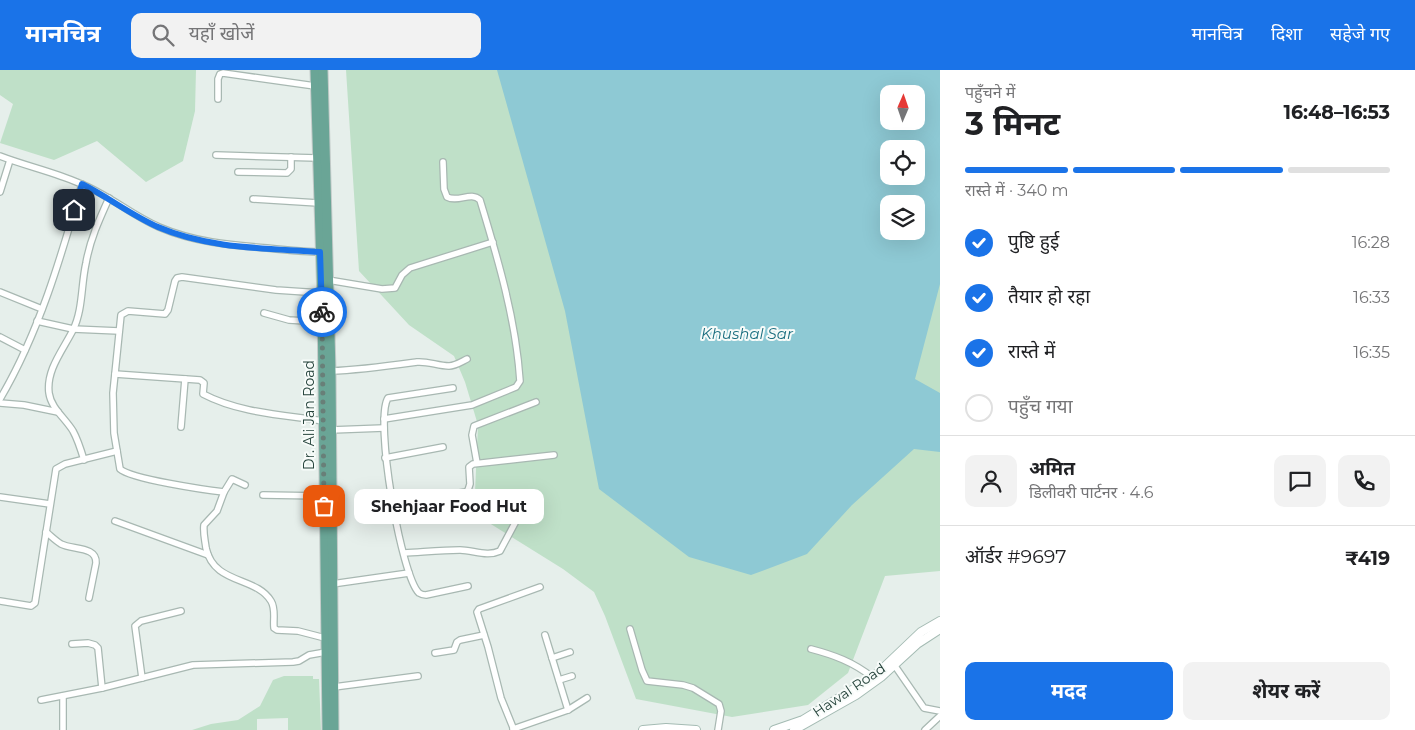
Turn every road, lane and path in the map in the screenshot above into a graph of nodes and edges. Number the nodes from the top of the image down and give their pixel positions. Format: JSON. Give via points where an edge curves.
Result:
{"nodes":[{"id":1,"x":315,"y":70,"type":"edge"},
{"id":2,"x":323,"y":70,"type":"edge"},
{"id":3,"x":316,"y":86,"type":"junction"},
{"id":4,"x":218,"y":99,"type":"dead end"},
{"id":5,"x":320,"y":100,"type":"junction"},
{"id":6,"x":216,"y":155,"type":"dead end"},
{"id":7,"x":0,"y":156,"type":"edge"},
{"id":8,"x":291,"y":157,"type":"junction"},
{"id":9,"x":317,"y":158,"type":"junction"},
{"id":10,"x":10,"y":160,"type":"junction"},
{"id":11,"x":443,"y":162,"type":"dead end"},
{"id":12,"x":238,"y":172,"type":"dead end"},
{"id":13,"x":82,"y":184,"type":"junction"},
{"id":14,"x":0,"y":192,"type":"edge"},
{"id":15,"x":109,"y":198,"type":"junction"},
{"id":16,"x":253,"y":199,"type":"dead end"},
{"id":17,"x":318,"y":203,"type":"junction"},
{"id":18,"x":493,"y":242,"type":"junction"},
{"id":19,"x":324,"y":252,"type":"junction"},
{"id":20,"x":328,"y":280,"type":"junction"},
{"id":21,"x":0,"y":292,"type":"edge"},
{"id":22,"x":324,"y":298,"type":"junction"},
{"id":23,"x":42,"y":309,"type":"junction"},
{"id":24,"x":264,"y":313,"type":"dead end"},
{"id":25,"x":37,"y":321,"type":"junction"},
{"id":26,"x":322,"y":322,"type":"junction"},
{"id":27,"x":73,"y":330,"type":"junction"},
{"id":28,"x":119,"y":331,"type":"junction"},
{"id":29,"x":0,"y":337,"type":"edge"},
{"id":30,"x":26,"y":350,"type":"junction"},
{"id":31,"x":467,"y":359,"type":"dead end"},
{"id":32,"x":331,"y":371,"type":"junction"},
{"id":33,"x":115,"y":374,"type":"junction"},
{"id":34,"x":185,"y":379,"type":"junction"},
{"id":35,"x":453,"y":388,"type":"dead end"},
{"id":36,"x":0,"y":401,"type":"edge"},
{"id":37,"x":536,"y":402,"type":"dead end"},
{"id":38,"x":58,"y":412,"type":"junction"},
{"id":39,"x":384,"y":419,"type":"junction"},
{"id":40,"x":323,"y":421,"type":"junction"},
{"id":41,"x":181,"y":428,"type":"dead end"},
{"id":42,"x":384,"y":428,"type":"junction"},
{"id":43,"x":331,"y":430,"type":"junction"},
{"id":44,"x":443,"y":447,"type":"dead end"},
{"id":45,"x":116,"y":451,"type":"junction"},
{"id":46,"x":554,"y":455,"type":"dead end"},
{"id":47,"x":385,"y":458,"type":"junction"},
{"id":48,"x":84,"y":460,"type":"junction"},
{"id":49,"x":477,"y":462,"type":"junction"},
{"id":50,"x":245,"y":485,"type":"dead end"},
{"id":51,"x":224,"y":492,"type":"junction"},
{"id":52,"x":263,"y":495,"type":"dead end"},
{"id":53,"x":324,"y":496,"type":"junction"},
{"id":54,"x":0,"y":497,"type":"edge"},
{"id":55,"x":523,"y":502,"type":"dead end"},
{"id":56,"x":393,"y":503,"type":"junction"},
{"id":57,"x":50,"y":504,"type":"junction"},
{"id":58,"x":115,"y":521,"type":"dead end"},
{"id":59,"x":46,"y":532,"type":"junction"},
{"id":60,"x":404,"y":553,"type":"junction"},
{"id":61,"x":208,"y":555,"type":"junction"},
{"id":62,"x":409,"y":574,"type":"junction"},
{"id":63,"x":328,"y":584,"type":"junction"},
{"id":64,"x":468,"y":586,"type":"dead end"},
{"id":65,"x":540,"y":588,"type":"dead end"},
{"id":66,"x":89,"y":598,"type":"dead end"},
{"id":67,"x":0,"y":601,"type":"edge"},
{"id":68,"x":181,"y":611,"type":"dead end"},
{"id":69,"x":940,"y":621,"type":"edge"},
{"id":70,"x":630,"y":629,"type":"dead end"},
{"id":71,"x":940,"y":629,"type":"edge"},
{"id":72,"x":545,"y":635,"type":"dead end"},
{"id":73,"x":484,"y":636,"type":"junction"},
{"id":74,"x":325,"y":638,"type":"junction"},
{"id":75,"x":72,"y":644,"type":"dead end"},
{"id":76,"x":811,"y":649,"type":"dead end"},
{"id":77,"x":326,"y":652,"type":"junction"},
{"id":78,"x":570,"y":652,"type":"dead end"},
{"id":79,"x":435,"y":653,"type":"dead end"},
{"id":80,"x":552,"y":658,"type":"junction"},
{"id":81,"x":891,"y":666,"type":"junction"},
{"id":82,"x":418,"y":676,"type":"dead end"},
{"id":83,"x":572,"y":676,"type":"dead end"},
{"id":84,"x":872,"y":677,"type":"junction"},
{"id":85,"x":142,"y":678,"type":"junction"},
{"id":86,"x":559,"y":680,"type":"junction"},
{"id":87,"x":334,"y":686,"type":"junction"},
{"id":88,"x":102,"y":688,"type":"junction"},
{"id":89,"x":63,"y":696,"type":"junction"},
{"id":90,"x":587,"y":698,"type":"dead end"},
{"id":91,"x":41,"y":700,"type":"dead end"},
{"id":92,"x":568,"y":710,"type":"junction"},
{"id":93,"x":940,"y":711,"type":"edge"},
{"id":94,"x":940,"y":716,"type":"edge"},
{"id":95,"x":331,"y":729,"type":"edge"},
{"id":96,"x":513,"y":729,"type":"edge"},
{"id":97,"x":63,"y":730,"type":"edge"},
{"id":98,"x":643,"y":730,"type":"edge"},
{"id":99,"x":696,"y":730,"type":"edge"},
{"id":100,"x":718,"y":730,"type":"edge"},
{"id":101,"x":774,"y":730,"type":"edge"},
{"id":102,"x":794,"y":730,"type":"edge"},
{"id":103,"x":925,"y":730,"type":"edge"}],
"edges":[{"from":1,"to":3,"type":"main road","name":"Dr. Ali Jan Road"},
{"from":2,"to":5,"type":"main road","name":"Dr. Ali Jan Road"},
{"from":3,"to":4,"type":"street","via":[[220,74]]},
{"from":3,"to":5,"type":"main road","name":"Dr. Ali Jan Road"},
{"from":5,"to":9,"type":"main road","name":"Dr. Ali Jan Road"},
{"from":5,"to":19,"type":"main road","name":"Dr. Ali Jan Road"},
{"from":6,"to":8,"type":"street"},
{"from":7,"to":10,"type":"street"},
{"from":8,"to":9,"type":"street"},
{"from":8,"to":12,"type":"street","via":[[287,173]]},
{"from":9,"to":17,"type":"main road","name":"Dr. Ali Jan Road"},
{"from":10,"to":13,"type":"street"},
{"from":10,"to":14,"type":"street"},
{"from":11,"to":18,"type":"street","via":[[447,197],[455,200],[477,197]]},
{"from":13,"to":15,"type":"street"},
{"from":13,"to":23,"type":"street"},
{"from":15,"to":19,"type":"street","via":[[158,226],[185,237],[240,246]]},
{"from":15,"to":27,"type":"street","via":[[91,241]]},
{"from":16,"to":17,"type":"street"},
{"from":17,"to":19,"type":"main road","name":"Dr. Ali Jan Road"},
{"from":18,"to":20,"type":"street","via":[[410,268],[390,290]]},
{"from":18,"to":39,"type":"street","via":[[513,326],[519,385],[472,405]]},
{"from":19,"to":20,"type":"main road","name":"Dr. Ali Jan Road"},
{"from":19,"to":22,"type":"main road","name":"Dr. Ali Jan Road"},
{"from":20,"to":22,"type":"main road","name":"Dr. Ali Jan Road"},
{"from":21,"to":23,"type":"street"},
{"from":22,"to":26,"type":"main road","name":"Dr. Ali Jan Road"},
{"from":22,"to":28,"type":"street","via":[[182,277],[174,281],[166,313],[124,312]]},
{"from":22,"to":32,"type":"main road","name":"Dr. Ali Jan Road"},
{"from":23,"to":25,"type":"street"},
{"from":24,"to":26,"type":"street","via":[[289,320]]},
{"from":25,"to":27,"type":"street"},
{"from":25,"to":30,"type":"street"},
{"from":26,"to":40,"type":"main road","name":"Dr. Ali Jan Road"},
{"from":27,"to":28,"type":"street"},
{"from":27,"to":38,"type":"street","via":[[56,361],[49,384],[49,394]]},
{"from":28,"to":33,"type":"street"},
{"from":29,"to":30,"type":"street"},
{"from":30,"to":36,"type":"street"},
{"from":31,"to":32,"type":"street","via":[[449,366],[419,362]]},
{"from":32,"to":43,"type":"main road","name":"Dr. Ali Jan Road"},
{"from":33,"to":34,"type":"street"},
{"from":33,"to":45,"type":"street"},
{"from":34,"to":40,"type":"street","via":[[202,381],[203,394],[222,402]]},
{"from":34,"to":41,"type":"street"},
{"from":35,"to":39,"type":"street","via":[[388,398]]},
{"from":36,"to":38,"type":"street"},
{"from":37,"to":49,"type":"street","via":[[474,426],[472,435]]},
{"from":38,"to":48,"type":"street","via":[[74,433]]},
{"from":39,"to":42,"type":"street"},
{"from":40,"to":53,"type":"main road","name":"Dr. Ali Jan Road"},
{"from":42,"to":43,"type":"street"},
{"from":42,"to":47,"type":"street"},
{"from":43,"to":63,"type":"main road","name":"Dr. Ali Jan Road"},
{"from":44,"to":47,"type":"street"},
{"from":45,"to":48,"type":"street"},
{"from":45,"to":51,"type":"street","via":[[120,469],[127,473]]},
{"from":46,"to":49,"type":"street"},
{"from":47,"to":56,"type":"street"},
{"from":48,"to":57,"type":"street","via":[[56,468]]},
{"from":49,"to":56,"type":"street","via":[[469,467],[470,484],[466,492]]},
{"from":50,"to":51,"type":"street","via":[[232,479]]},
{"from":51,"to":61,"type":"street","via":[[217,510],[204,525]]},
{"from":52,"to":53,"type":"street"},
{"from":53,"to":63,"type":"main road","name":"Dr. Ali Jan Road"},
{"from":54,"to":57,"type":"street"},
{"from":55,"to":60,"type":"street","via":[[497,553],[460,550]]},
{"from":56,"to":60,"type":"street"},
{"from":57,"to":59,"type":"street"},
{"from":58,"to":61,"type":"street"},
{"from":59,"to":66,"type":"street","via":[[64,546],[94,554],[96,563]]},
{"from":59,"to":67,"type":"street","via":[[35,603],[30,606]]},
{"from":60,"to":62,"type":"street"},
{"from":61,"to":74,"type":"street","via":[[221,572],[267,596],[274,611],[274,628]]},
{"from":62,"to":63,"type":"street"},
{"from":62,"to":64,"type":"street","via":[[421,595]]},
{"from":63,"to":74,"type":"main road","name":"Dr. Ali Jan Road"},
{"from":63,"to":87,"type":"main road","name":"Dr. Ali Jan Road"},
{"from":65,"to":73,"type":"street","via":[[480,609],[477,617]]},
{"from":68,"to":85,"type":"street","via":[[141,621],[135,626]]},
{"from":69,"to":81,"type":"main road","name":"Hawal Road","via":[[921,632]]},
{"from":70,"to":100,"type":"street","via":[[647,680],[693,688],[719,704]]},
{"from":71,"to":81,"type":"main road","name":"Hawal Road"},
{"from":72,"to":80,"type":"street"},
{"from":73,"to":79,"type":"street","via":[[460,640],[454,650]]},
{"from":73,"to":96,"type":"street"},
{"from":74,"to":77,"type":"main road","name":"Dr. Ali Jan Road"},
{"from":75,"to":88,"type":"street","via":[[88,643],[98,648]]},
{"from":76,"to":84,"type":"street","via":[[852,662]]},
{"from":77,"to":85,"type":"street","via":[[293,662],[193,665]]},
{"from":77,"to":95,"type":"main road","name":"Dr. Ali Jan Road"},
{"from":78,"to":80,"type":"street"},
{"from":80,"to":86,"type":"street"},
{"from":81,"to":84,"type":"main road","name":"Hawal Road"},
{"from":81,"to":93,"type":"street","via":[[924,708]]},
{"from":81,"to":102,"type":"main road","name":"Hawal Road","via":[[856,696]]},
{"from":82,"to":87,"type":"street"},
{"from":83,"to":86,"type":"street"},
{"from":84,"to":101,"type":"main road","name":"Hawal Road","via":[[803,720]]},
{"from":85,"to":88,"type":"street"},
{"from":86,"to":92,"type":"street"},
{"from":87,"to":95,"type":"main road","name":"Dr. Ali Jan Road"},
{"from":88,"to":89,"type":"street"},
{"from":89,"to":91,"type":"street"},
{"from":89,"to":97,"type":"street"},
{"from":90,"to":92,"type":"street"},
{"from":92,"to":96,"type":"street"},
{"from":94,"to":103,"type":"street"},
{"from":98,"to":99,"type":"main road"}]}
